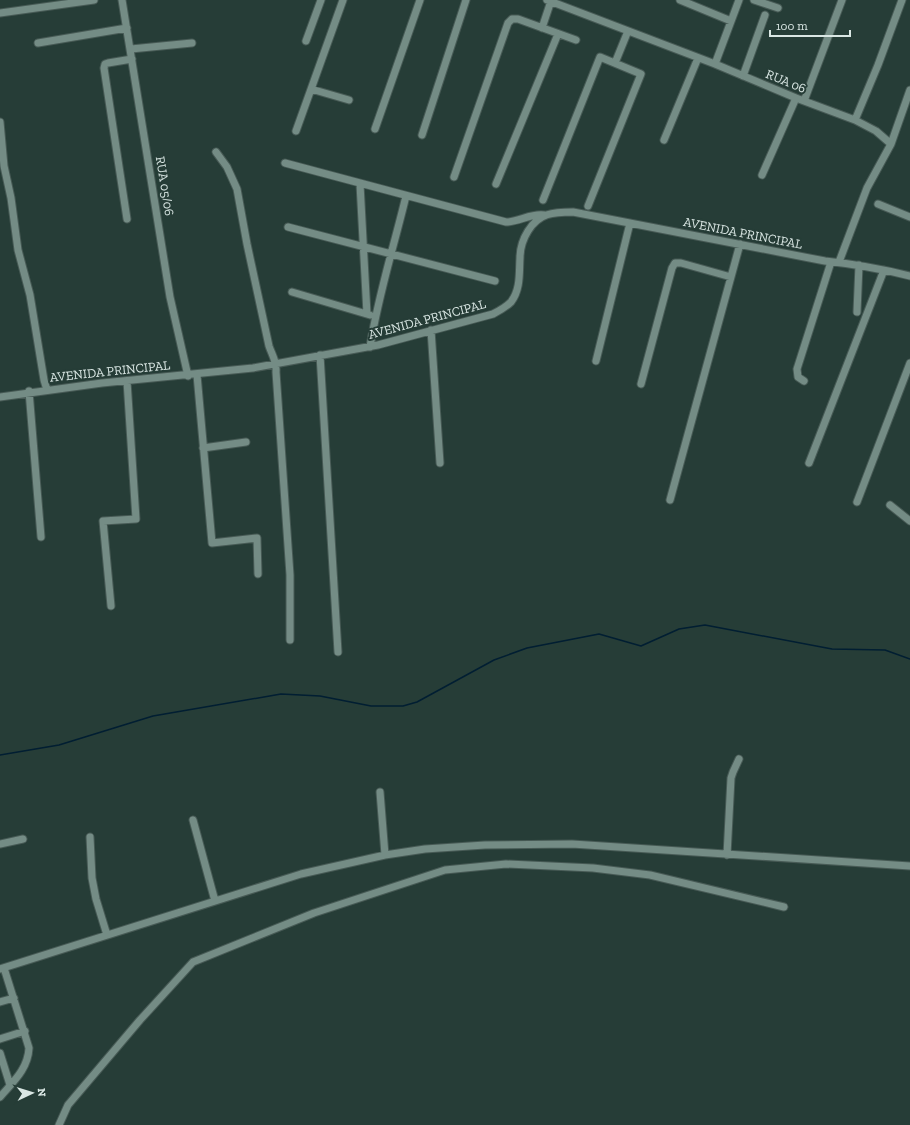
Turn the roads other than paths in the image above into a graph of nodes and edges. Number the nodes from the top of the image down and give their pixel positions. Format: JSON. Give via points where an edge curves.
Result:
{"nodes":[{"id":1,"x":94,"y":0,"type":"edge"},
{"id":2,"x":122,"y":0,"type":"edge"},
{"id":3,"x":321,"y":0,"type":"edge"},
{"id":4,"x":343,"y":0,"type":"edge"},
{"id":5,"x":420,"y":0,"type":"edge"},
{"id":6,"x":466,"y":0,"type":"edge"},
{"id":7,"x":680,"y":0,"type":"edge"},
{"id":8,"x":739,"y":0,"type":"edge"},
{"id":9,"x":754,"y":0,"type":"edge"},
{"id":10,"x":842,"y":0,"type":"edge"},
{"id":11,"x":902,"y":0,"type":"edge"},
{"id":12,"x":73,"y":1,"type":"edge"},
{"id":13,"x":549,"y":1,"type":"edge"},
{"id":14,"x":778,"y":8,"type":"dead end"},
{"id":15,"x":0,"y":13,"type":"edge"},
{"id":16,"x":765,"y":15,"type":"dead end"},
{"id":17,"x":731,"y":21,"type":"junction"},
{"id":18,"x":127,"y":28,"type":"junction"},
{"id":19,"x":542,"y":28,"type":"junction"},
{"id":20,"x":628,"y":31,"type":"junction"},
{"id":21,"x":558,"y":34,"type":"junction"},
{"id":22,"x":576,"y":40,"type":"dead end"},
{"id":23,"x":306,"y":41,"type":"dead end"},
{"id":24,"x":38,"y":43,"type":"dead end"},
{"id":25,"x":192,"y":43,"type":"dead end"},
{"id":26,"x":130,"y":49,"type":"junction"},
{"id":27,"x":698,"y":58,"type":"junction"},
{"id":28,"x":132,"y":59,"type":"junction"},
{"id":29,"x":615,"y":63,"type":"junction"},
{"id":30,"x":715,"y":64,"type":"junction"},
{"id":31,"x":743,"y":76,"type":"junction"},
{"id":32,"x":311,"y":89,"type":"junction"},
{"id":33,"x":910,"y":90,"type":"edge"},
{"id":34,"x":796,"y":98,"type":"junction"},
{"id":35,"x":349,"y":100,"type":"dead end"},
{"id":36,"x":804,"y":101,"type":"junction"},
{"id":37,"x":855,"y":120,"type":"junction"},
{"id":38,"x":0,"y":122,"type":"edge"},
{"id":39,"x":375,"y":129,"type":"dead end"},
{"id":40,"x":296,"y":131,"type":"dead end"},
{"id":41,"x":422,"y":135,"type":"dead end"},
{"id":42,"x":664,"y":140,"type":"dead end"},
{"id":43,"x":891,"y":144,"type":"junction"},
{"id":44,"x":216,"y":152,"type":"dead end"},
{"id":45,"x":285,"y":163,"type":"dead end"},
{"id":46,"x":762,"y":175,"type":"dead end"},
{"id":47,"x":454,"y":177,"type":"dead end"},
{"id":48,"x":360,"y":184,"type":"junction"},
{"id":49,"x":496,"y":184,"type":"dead end"},
{"id":50,"x":406,"y":196,"type":"junction"},
{"id":51,"x":543,"y":200,"type":"dead end"},
{"id":52,"x":878,"y":204,"type":"dead end"},
{"id":53,"x":588,"y":206,"type":"dead end"},
{"id":54,"x":546,"y":215,"type":"junction"},
{"id":55,"x":910,"y":217,"type":"edge"},
{"id":56,"x":127,"y":218,"type":"dead end"},
{"id":57,"x":630,"y":223,"type":"junction"},
{"id":58,"x":288,"y":228,"type":"dead end"},
{"id":59,"x":740,"y":244,"type":"junction"},
{"id":60,"x":363,"y":247,"type":"junction"},
{"id":61,"x":392,"y":254,"type":"junction"},
{"id":62,"x":835,"y":262,"type":"junction"},
{"id":63,"x":859,"y":265,"type":"junction"},
{"id":64,"x":884,"y":270,"type":"junction"},
{"id":65,"x":910,"y":276,"type":"edge"},
{"id":66,"x":731,"y":277,"type":"junction"},
{"id":67,"x":495,"y":281,"type":"dead end"},
{"id":68,"x":292,"y":292,"type":"dead end"},
{"id":69,"x":857,"y":312,"type":"dead end"},
{"id":70,"x":367,"y":314,"type":"junction"},
{"id":71,"x":375,"y":317,"type":"junction"},
{"id":72,"x":431,"y":330,"type":"junction"},
{"id":73,"x":370,"y":347,"type":"junction"},
{"id":74,"x":320,"y":355,"type":"junction"},
{"id":75,"x":596,"y":362,"type":"dead end"},
{"id":76,"x":910,"y":363,"type":"edge"},
{"id":77,"x":276,"y":364,"type":"junction"},
{"id":78,"x":197,"y":375,"type":"junction"},
{"id":79,"x":188,"y":376,"type":"junction"},
{"id":80,"x":127,"y":381,"type":"junction"},
{"id":81,"x":804,"y":381,"type":"dead end"},
{"id":82,"x":641,"y":384,"type":"dead end"},
{"id":83,"x":47,"y":390,"type":"junction"},
{"id":84,"x":29,"y":392,"type":"junction"},
{"id":85,"x":0,"y":397,"type":"edge"},
{"id":86,"x":246,"y":442,"type":"dead end"},
{"id":87,"x":204,"y":448,"type":"junction"},
{"id":88,"x":440,"y":463,"type":"dead end"},
{"id":89,"x":809,"y":463,"type":"dead end"},
{"id":90,"x":670,"y":500,"type":"dead end"},
{"id":91,"x":857,"y":502,"type":"dead end"},
{"id":92,"x":890,"y":505,"type":"dead end"},
{"id":93,"x":910,"y":521,"type":"edge"},
{"id":94,"x":40,"y":537,"type":"dead end"},
{"id":95,"x":258,"y":574,"type":"dead end"},
{"id":96,"x":111,"y":606,"type":"dead end"},
{"id":97,"x":290,"y":640,"type":"dead end"},
{"id":98,"x":338,"y":652,"type":"dead end"},
{"id":99,"x":739,"y":759,"type":"dead end"},
{"id":100,"x":380,"y":792,"type":"dead end"},
{"id":101,"x":193,"y":820,"type":"dead end"},
{"id":102,"x":90,"y":837,"type":"dead end"},
{"id":103,"x":23,"y":839,"type":"dead end"},
{"id":104,"x":0,"y":844,"type":"edge"},
{"id":105,"x":385,"y":855,"type":"junction"},
{"id":106,"x":727,"y":855,"type":"junction"},
{"id":107,"x":910,"y":866,"type":"edge"},
{"id":108,"x":215,"y":901,"type":"junction"},
{"id":109,"x":784,"y":907,"type":"dead end"},
{"id":110,"x":107,"y":935,"type":"junction"},
{"id":111,"x":2,"y":968,"type":"edge"},
{"id":112,"x":14,"y":998,"type":"junction"},
{"id":113,"x":0,"y":1002,"type":"edge"},
{"id":114,"x":25,"y":1031,"type":"junction"},
{"id":115,"x":0,"y":1039,"type":"edge"},
{"id":116,"x":0,"y":1053,"type":"edge"},
{"id":117,"x":10,"y":1085,"type":"junction"},
{"id":118,"x":0,"y":1097,"type":"edge"},
{"id":119,"x":59,"y":1125,"type":"edge"}],
"edges":[{"from":1,"to":12,"type":"street"},
{"from":2,"to":18,"type":"street","name":"RUA 05/06"},
{"from":3,"to":23,"type":"street"},
{"from":4,"to":32,"type":"street"},
{"from":5,"to":39,"type":"street"},
{"from":6,"to":41,"type":"street"},
{"from":7,"to":17,"type":"street"},
{"from":8,"to":17,"type":"street"},
{"from":9,"to":14,"type":"street"},
{"from":10,"to":36,"type":"street"},
{"from":11,"to":37,"type":"street"},
{"from":12,"to":15,"type":"street"},
{"from":13,"to":19,"type":"street"},
{"from":13,"to":20,"type":"street","name":"RUA 06"},
{"from":16,"to":31,"type":"street"},
{"from":17,"to":30,"type":"street"},
{"from":18,"to":24,"type":"street"},
{"from":18,"to":26,"type":"street","name":"RUA 05/06"},
{"from":19,"to":21,"type":"street"},
{"from":19,"to":47,"type":"street","via":[[518,19],[508,23]]},
{"from":20,"to":27,"type":"street","name":"RUA 06"},
{"from":20,"to":29,"type":"street"},
{"from":21,"to":22,"type":"street"},
{"from":21,"to":49,"type":"street"},
{"from":25,"to":26,"type":"street"},
{"from":26,"to":28,"type":"street","name":"RUA 05/06"},
{"from":27,"to":30,"type":"street","name":"RUA 06"},
{"from":27,"to":42,"type":"street"},
{"from":28,"to":56,"type":"street","via":[[108,63],[104,68]]},
{"from":28,"to":79,"type":"street","name":"RUA 05/06","via":[[170,297]]},
{"from":29,"to":51,"type":"street","via":[[600,57]]},
{"from":29,"to":53,"type":"street","via":[[641,74]]},
{"from":30,"to":31,"type":"street","name":"RUA 06"},
{"from":31,"to":34,"type":"street","name":"RUA 06"},
{"from":32,"to":35,"type":"street"},
{"from":32,"to":40,"type":"street"},
{"from":33,"to":43,"type":"street"},
{"from":34,"to":36,"type":"street","name":"RUA 06"},
{"from":34,"to":46,"type":"street"},
{"from":36,"to":37,"type":"street","name":"RUA 06"},
{"from":37,"to":43,"type":"street","name":"RUA 06","via":[[876,131]]},
{"from":38,"to":83,"type":"street","via":[[4,166],[18,250],[30,295]]},
{"from":43,"to":62,"type":"street","via":[[866,188]]},
{"from":44,"to":77,"type":"street","via":[[227,167],[237,189],[269,346]]},
{"from":45,"to":48,"type":"street"},
{"from":48,"to":50,"type":"street"},
{"from":48,"to":60,"type":"street"},
{"from":50,"to":54,"type":"street","via":[[506,222],[538,214]]},
{"from":50,"to":61,"type":"street"},
{"from":52,"to":55,"type":"street"},
{"from":54,"to":57,"type":"street","name":"AVENIDA PRINCIPAL","via":[[573,212]]},
{"from":54,"to":72,"type":"street","name":"AVENIDA PRINCIPAL","via":[[538,219],[524,237],[519,283],[511,302],[493,314]]},
{"from":57,"to":59,"type":"street","name":"AVENIDA PRINCIPAL"},
{"from":57,"to":75,"type":"street"},
{"from":58,"to":60,"type":"street"},
{"from":59,"to":62,"type":"street","name":"AVENIDA PRINCIPAL"},
{"from":59,"to":66,"type":"street"},
{"from":60,"to":61,"type":"street"},
{"from":60,"to":70,"type":"street"},
{"from":61,"to":67,"type":"street"},
{"from":61,"to":71,"type":"street"},
{"from":62,"to":63,"type":"street","name":"AVENIDA PRINCIPAL"},
{"from":62,"to":81,"type":"street","via":[[797,369],[798,377]]},
{"from":63,"to":64,"type":"street","name":"AVENIDA PRINCIPAL"},
{"from":63,"to":69,"type":"street"},
{"from":64,"to":65,"type":"street","name":"AVENIDA PRINCIPAL"},
{"from":64,"to":89,"type":"street"},
{"from":66,"to":82,"type":"street","via":[[675,263]]},
{"from":66,"to":90,"type":"street"},
{"from":68,"to":70,"type":"street"},
{"from":70,"to":71,"type":"street"},
{"from":71,"to":73,"type":"street"},
{"from":72,"to":73,"type":"street","name":"AVENIDA PRINCIPAL"},
{"from":72,"to":88,"type":"street"},
{"from":73,"to":74,"type":"street","name":"AVENIDA PRINCIPAL"},
{"from":74,"to":77,"type":"street","name":"AVENIDA PRINCIPAL"},
{"from":74,"to":98,"type":"street"},
{"from":76,"to":91,"type":"street"},
{"from":77,"to":78,"type":"street","name":"AVENIDA PRINCIPAL"},
{"from":77,"to":97,"type":"street","via":[[290,575]]},
{"from":78,"to":79,"type":"street","name":"AVENIDA PRINCIPAL"},
{"from":78,"to":87,"type":"street"},
{"from":79,"to":80,"type":"street","name":"AVENIDA PRINCIPAL"},
{"from":80,"to":83,"type":"street","name":"AVENIDA PRINCIPAL"},
{"from":80,"to":96,"type":"street","via":[[136,519],[103,521]]},
{"from":83,"to":84,"type":"street","name":"AVENIDA PRINCIPAL"},
{"from":84,"to":85,"type":"street","name":"AVENIDA PRINCIPAL"},
{"from":84,"to":94,"type":"street"},
{"from":86,"to":87,"type":"street"},
{"from":87,"to":95,"type":"street","via":[[212,542],[257,538]]},
{"from":92,"to":93,"type":"street"},
{"from":99,"to":106,"type":"street","via":[[731,778]]},
{"from":100,"to":105,"type":"street"},
{"from":101,"to":108,"type":"street"},
{"from":102,"to":110,"type":"street","via":[[92,878]]},
{"from":103,"to":104,"type":"street"},
{"from":105,"to":106,"type":"street","via":[[485,845],[564,844]]},
{"from":105,"to":108,"type":"street","via":[[301,874]]},
{"from":106,"to":107,"type":"street"},
{"from":108,"to":110,"type":"street"},
{"from":109,"to":119,"type":"street","via":[[650,875],[592,868],[506,864],[445,870],[314,913],[193,962],[68,1105]]},
{"from":110,"to":111,"type":"street"},
{"from":111,"to":112,"type":"street"},
{"from":112,"to":113,"type":"street"},
{"from":112,"to":114,"type":"street"},
{"from":114,"to":115,"type":"street"},
{"from":114,"to":117,"type":"street","via":[[29,1057],[25,1068]]},
{"from":116,"to":117,"type":"street"},
{"from":117,"to":118,"type":"street"}]}
